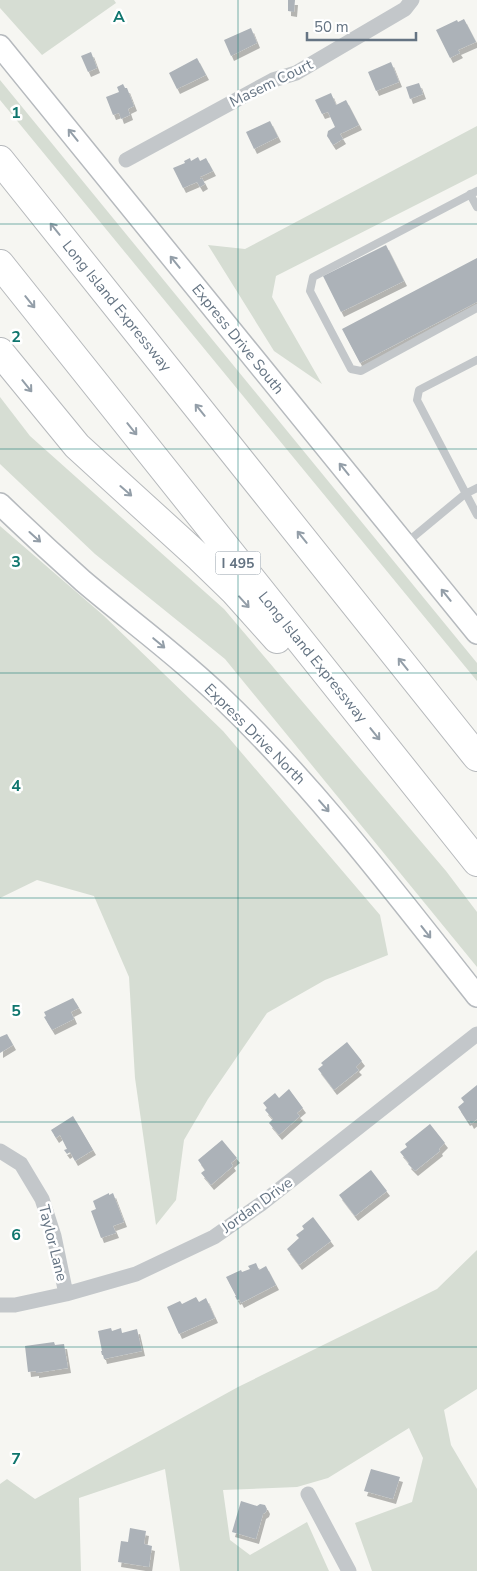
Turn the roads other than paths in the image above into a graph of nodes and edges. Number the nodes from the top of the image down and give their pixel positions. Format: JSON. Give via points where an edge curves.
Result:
{"nodes":[{"id":1,"x":412,"y":0,"type":"edge"},
{"id":2,"x":0,"y":46,"type":"edge"},
{"id":3,"x":0,"y":160,"type":"edge"},
{"id":4,"x":126,"y":160,"type":"dead end"},
{"id":5,"x":474,"y":192,"type":"edge"},
{"id":6,"x":477,"y":207,"type":"edge"},
{"id":7,"x":0,"y":264,"type":"edge"},
{"id":8,"x":477,"y":308,"type":"edge"},
{"id":9,"x":0,"y":352,"type":"edge"},
{"id":10,"x":477,"y":360,"type":"edge"},
{"id":11,"x":477,"y":488,"type":"edge"},
{"id":12,"x":466,"y":494,"type":"junction"},
{"id":13,"x":0,"y":504,"type":"edge"},
{"id":14,"x":477,"y":515,"type":"edge"},
{"id":15,"x":404,"y":544,"type":"junction"},
{"id":16,"x":477,"y":633,"type":"edge"},
{"id":17,"x":426,"y":693,"type":"junction"},
{"id":18,"x":357,"y":712,"type":"junction"},
{"id":19,"x":477,"y":745,"type":"edge"},
{"id":20,"x":477,"y":757,"type":"edge"},
{"id":21,"x":477,"y":862,"type":"edge"},
{"id":22,"x":477,"y":996,"type":"edge"},
{"id":23,"x":477,"y":1034,"type":"edge"},
{"id":24,"x":0,"y":1151,"type":"edge"},
{"id":25,"x":66,"y":1294,"type":"junction"},
{"id":26,"x":0,"y":1305,"type":"edge"},
{"id":27,"x":308,"y":1494,"type":"dead end"},
{"id":28,"x":350,"y":1571,"type":"edge"}],
"edges":[{"from":1,"to":4,"type":"street","name":"Masem Court","via":[[405,9],[296,73],[273,80]]},
{"from":15,"to":2,"type":"main road","name":"Express Drive South","one_way":true},
{"from":17,"to":3,"type":"highway","name":"Long Island Expressway","one_way":true},
{"from":5,"to":6,"type":"lane"},
{"from":5,"to":8,"type":"lane","via":[[313,277],[310,290],[351,369],[361,371]]},
{"from":7,"to":18,"type":"highway","name":"Long Island Expressway","number":"I 495","one_way":true},
{"from":9,"to":18,"type":"highway","one_way":true,"via":[[77,446],[234,591],[312,680]]},
{"from":10,"to":12,"type":"lane","via":[[419,390],[417,400]]},
{"from":11,"to":12,"type":"lane"},
{"from":12,"to":14,"type":"lane"},
{"from":12,"to":15,"type":"lane"},
{"from":13,"to":22,"type":"main road","name":"Express Drive North","one_way":true,"via":[[84,581],[224,699],[261,736],[333,816]]},
{"from":16,"to":15,"type":"main road","name":"Express Drive South","one_way":true},
{"from":17,"to":19,"type":"highway"},
{"from":17,"to":20,"type":"highway","name":"Long Island Expressway"},
{"from":18,"to":21,"type":"highway","name":"Long Island Expressway","number":"I 495","one_way":true},
{"from":23,"to":25,"type":"street","name":"Jordan Drive","via":[[261,1204],[214,1237],[136,1274]]},
{"from":24,"to":25,"type":"street","name":"Taylor Lane","via":[[21,1164],[42,1199],[54,1236]]},
{"from":25,"to":26,"type":"street","name":"Jordan Drive"},
{"from":27,"to":28,"type":"street"}]}
